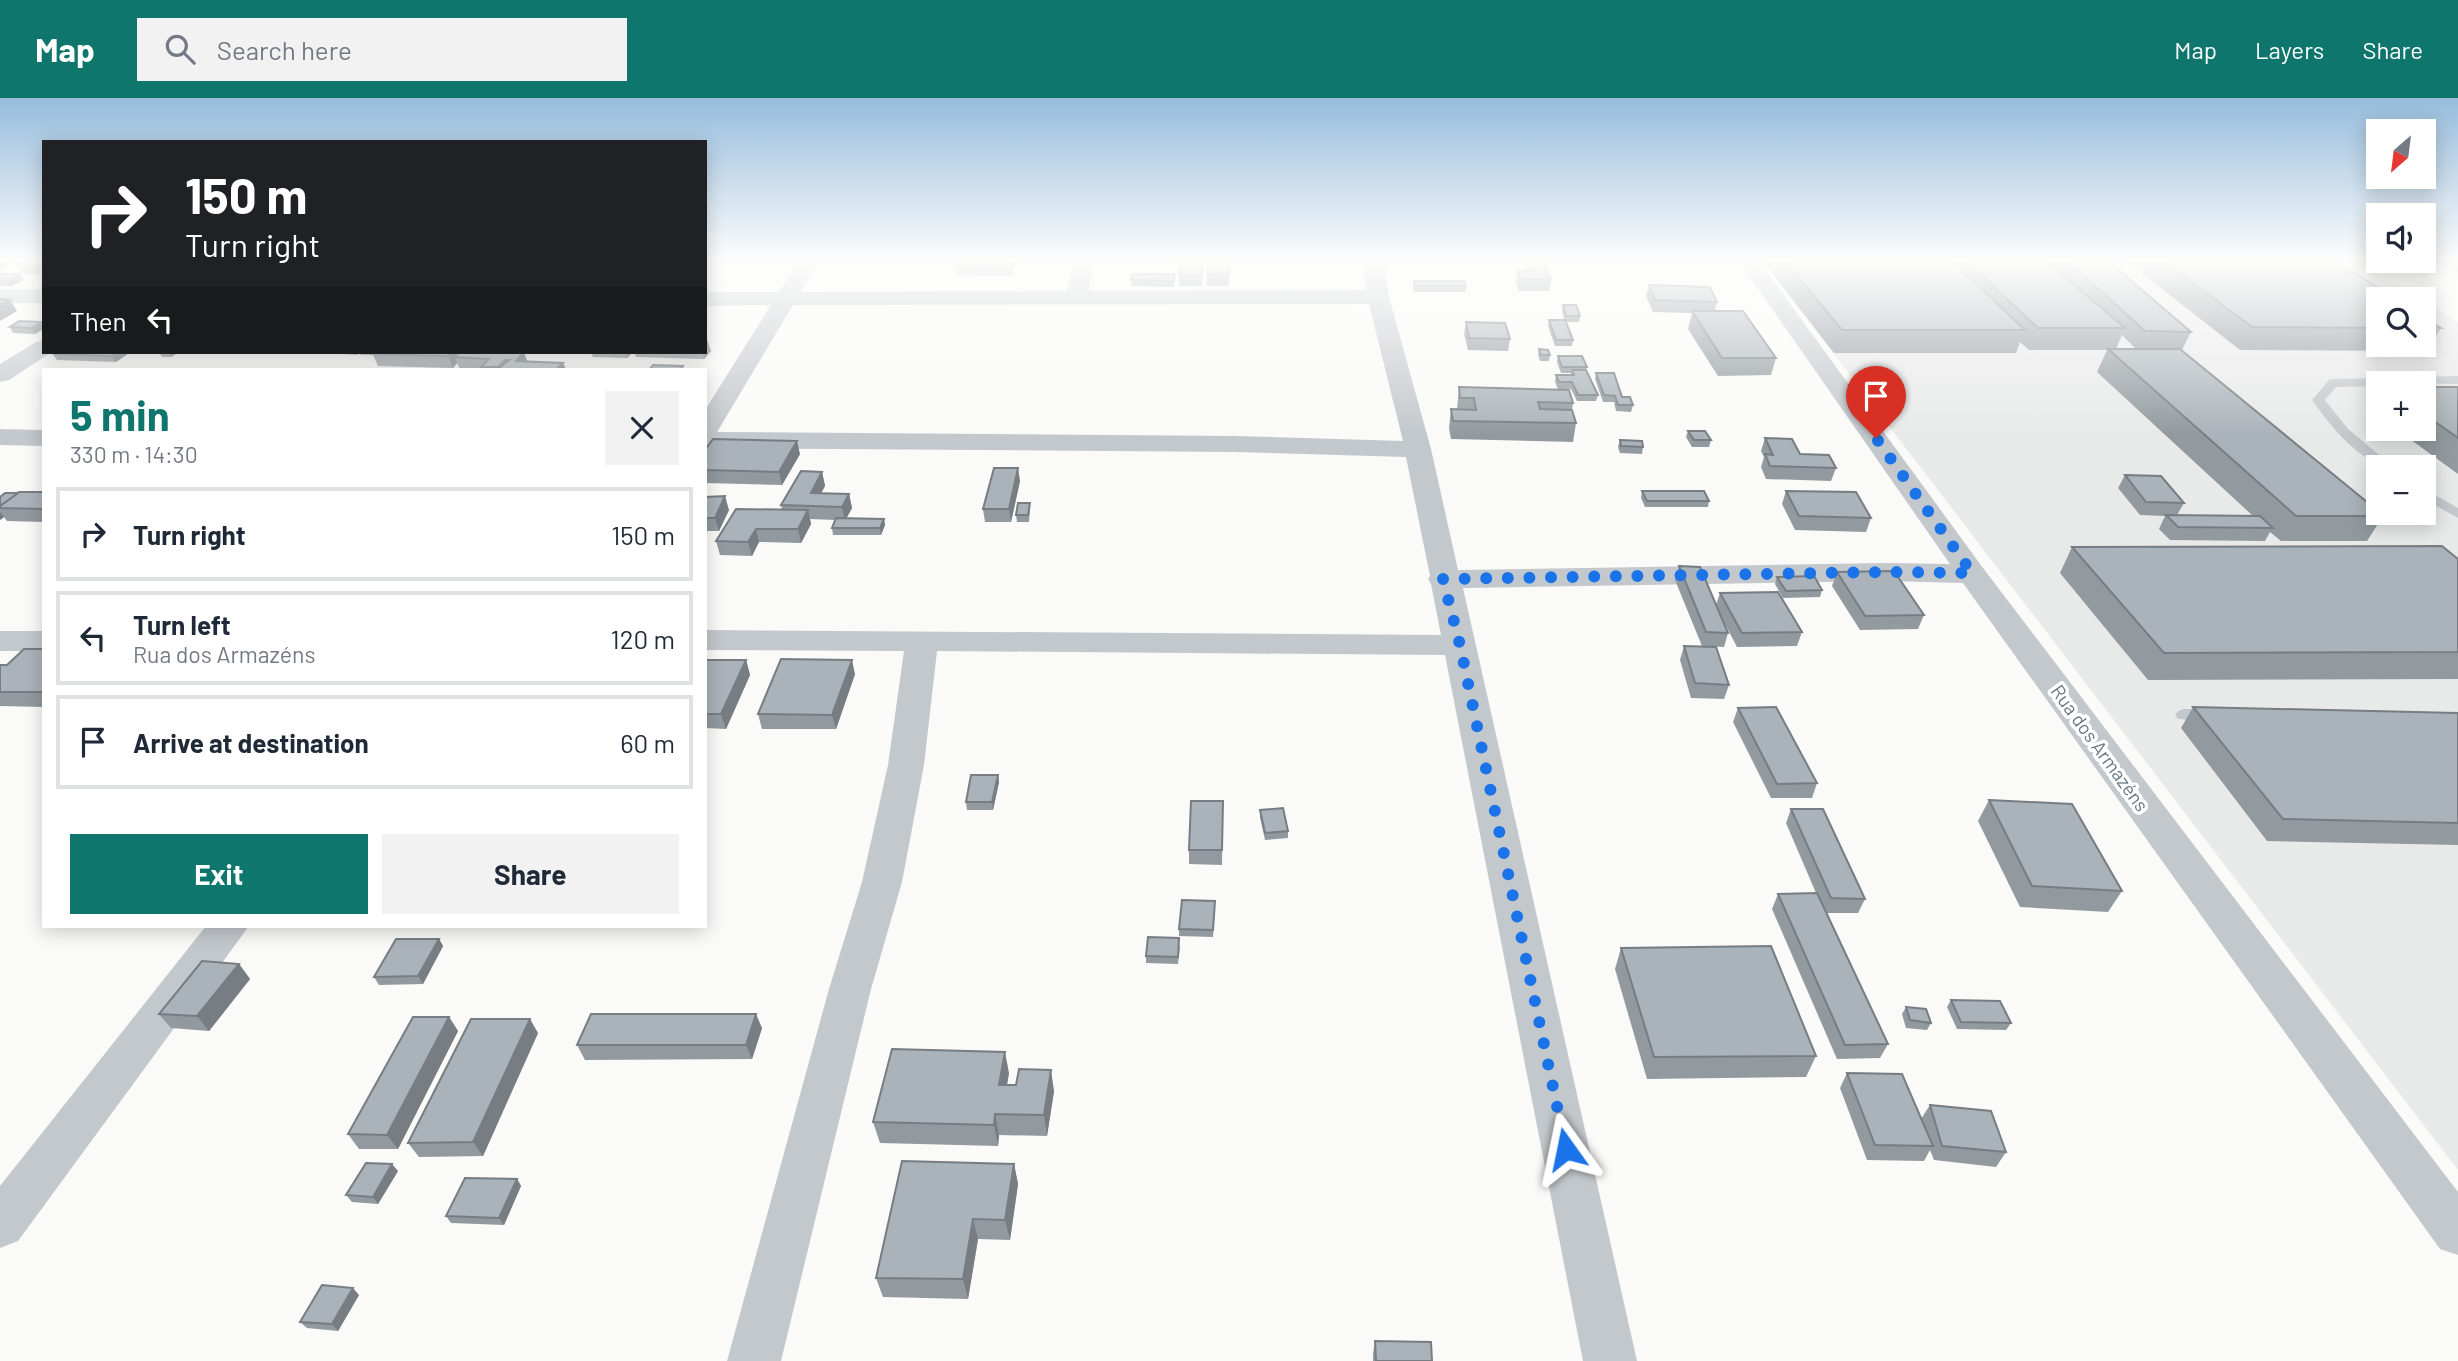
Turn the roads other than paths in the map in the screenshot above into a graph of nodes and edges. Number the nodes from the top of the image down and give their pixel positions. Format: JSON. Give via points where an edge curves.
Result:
{"nodes":[{"id":1,"x":775,"y":319,"type":"edge"},
{"id":2,"x":1384,"y":319,"type":"edge"},
{"id":3,"x":1790,"y":319,"type":"edge"},
{"id":4,"x":42,"y":347,"type":"edge"},
{"id":5,"x":0,"y":375,"type":"edge"},
{"id":6,"x":2458,"y":380,"type":"edge"},
{"id":7,"x":707,"y":428,"type":"edge"},
{"id":8,"x":0,"y":437,"type":"edge"},
{"id":9,"x":42,"y":438,"type":"edge"},
{"id":10,"x":707,"y":440,"type":"edge"},
{"id":11,"x":1418,"y":449,"type":"junction"},
{"id":12,"x":2373,"y":455,"type":"edge"},
{"id":13,"x":2436,"y":500,"type":"edge"},
{"id":14,"x":2458,"y":514,"type":"edge"},
{"id":15,"x":1972,"y":573,"type":"junction"},
{"id":16,"x":1443,"y":579,"type":"junction"},
{"id":17,"x":707,"y":640,"type":"edge"},
{"id":18,"x":0,"y":641,"type":"edge"},
{"id":19,"x":42,"y":641,"type":"edge"},
{"id":20,"x":922,"y":642,"type":"junction"},
{"id":21,"x":1460,"y":645,"type":"junction"},
{"id":22,"x":2184,"y":715,"type":"dead end"},
{"id":23,"x":2225,"y":715,"type":"edge"},
{"id":24,"x":227,"y":928,"type":"edge"},
{"id":25,"x":0,"y":1225,"type":"edge"},
{"id":26,"x":2458,"y":1232,"type":"edge"},
{"id":27,"x":754,"y":1361,"type":"edge"},
{"id":28,"x":1611,"y":1361,"type":"edge"}],
"edges":[{"from":1,"to":7,"type":"street"},
{"from":2,"to":11,"type":"street"},
{"from":3,"to":15,"type":"street","name":"Rua dos Armazéns"},
{"from":4,"to":5,"type":"street"},
{"from":6,"to":12,"type":"lane","via":[[2333,383],[2318,400],[2343,432]]},
{"from":8,"to":9,"type":"street"},
{"from":10,"to":11,"type":"street"},
{"from":11,"to":16,"type":"street"},
{"from":13,"to":14,"type":"lane"},
{"from":15,"to":16,"type":"street"},
{"from":15,"to":26,"type":"street","name":"Rua dos Armazéns"},
{"from":16,"to":21,"type":"street"},
{"from":17,"to":20,"type":"street"},
{"from":18,"to":19,"type":"street"},
{"from":20,"to":21,"type":"street"},
{"from":20,"to":27,"type":"street","via":[[906,765],[882,882]]},
{"from":21,"to":28,"type":"street"},
{"from":22,"to":23,"type":"lane"},
{"from":24,"to":25,"type":"street"}]}
